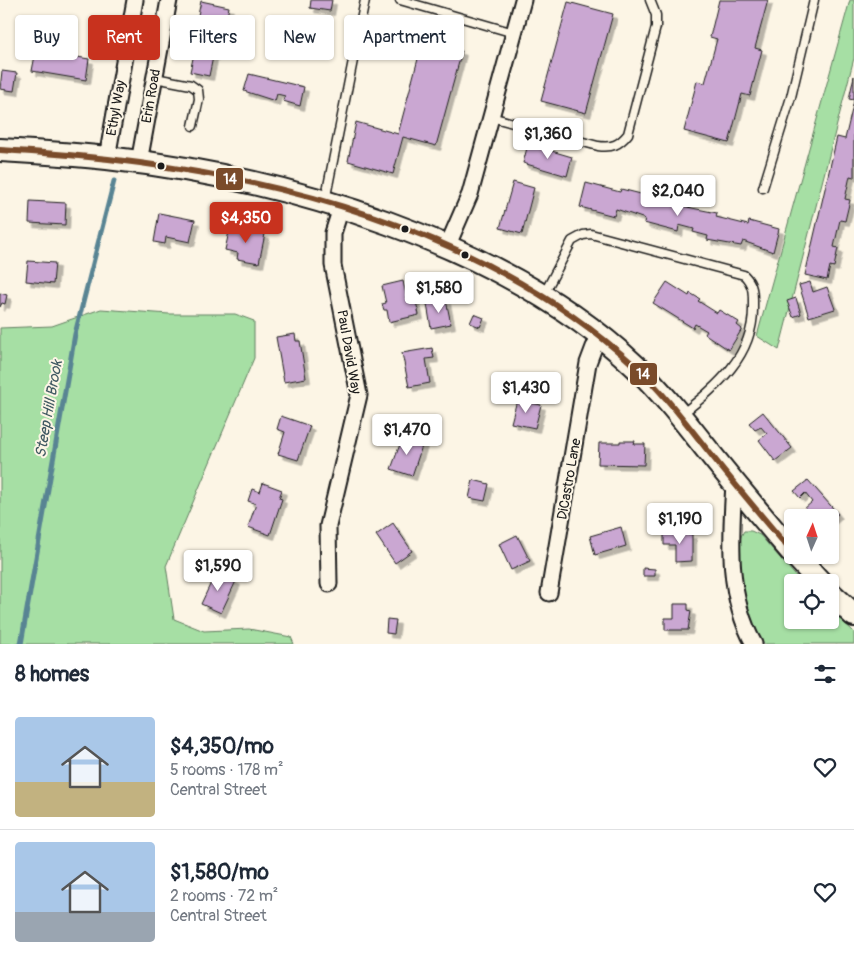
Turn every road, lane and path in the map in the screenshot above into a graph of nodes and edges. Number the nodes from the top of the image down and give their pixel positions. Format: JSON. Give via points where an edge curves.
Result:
{"nodes":[{"id":1,"x":135,"y":0,"type":"edge"},
{"id":2,"x":169,"y":0,"type":"edge"},
{"id":3,"x":365,"y":0,"type":"edge"},
{"id":4,"x":400,"y":0,"type":"edge"},
{"id":5,"x":523,"y":0,"type":"edge"},
{"id":6,"x":650,"y":0,"type":"edge"},
{"id":7,"x":814,"y":0,"type":"edge"},
{"id":8,"x":514,"y":33,"type":"junction"},
{"id":9,"x":155,"y":78,"type":"junction"},
{"id":10,"x":491,"y":117,"type":"junction"},
{"id":11,"x":193,"y":126,"type":"dead end"},
{"id":12,"x":0,"y":150,"type":"edge"},
{"id":13,"x":107,"y":158,"type":"junction"},
{"id":14,"x":139,"y":162,"type":"junction"},
{"id":15,"x":763,"y":188,"type":"dead end"},
{"id":16,"x":332,"y":206,"type":"junction"},
{"id":17,"x":447,"y":247,"type":"junction"},
{"id":18,"x":543,"y":296,"type":"junction"},
{"id":19,"x":601,"y":338,"type":"junction"},
{"id":20,"x":680,"y":415,"type":"junction"},
{"id":21,"x":734,"y":483,"type":"junction"},
{"id":22,"x":784,"y":542,"type":"edge"},
{"id":23,"x":803,"y":564,"type":"edge"},
{"id":24,"x":813,"y":574,"type":"edge"},
{"id":25,"x":329,"y":584,"type":"dead end"},
{"id":26,"x":549,"y":593,"type":"dead end"},
{"id":27,"x":839,"y":601,"type":"edge"},
{"id":28,"x":854,"y":616,"type":"edge"},
{"id":29,"x":754,"y":644,"type":"edge"}],
"edges":[{"from":1,"to":13,"type":"street","name":"Ethyl Way"},
{"from":2,"to":9,"type":"street","name":"Erin Road"},
{"from":3,"to":16,"type":"lane","via":[[329,186]]},
{"from":4,"to":8,"type":"lane"},
{"from":5,"to":8,"type":"street"},
{"from":6,"to":10,"type":"lane","via":[[656,15],[656,27],[628,134],[622,141],[616,145],[598,146]]},
{"from":7,"to":15,"type":"lane","via":[[791,97]]},
{"from":8,"to":10,"type":"street"},
{"from":9,"to":11,"type":"lane","via":[[191,85],[198,90]]},
{"from":9,"to":14,"type":"street","name":"Erin Road"},
{"from":10,"to":17,"type":"street","via":[[470,194]]},
{"from":12,"to":13,"type":"main road"},
{"from":13,"to":14,"type":"main road"},
{"from":14,"to":16,"type":"main road","via":[[234,180]]},
{"from":16,"to":17,"type":"main road"},
{"from":16,"to":25,"type":"street","name":"Paul David Way","via":[[332,265],[359,395],[328,526]]},
{"from":17,"to":18,"type":"main road"},
{"from":18,"to":19,"type":"main road"},
{"from":18,"to":20,"type":"lane","via":[[572,241],[583,234],[744,275],[752,285],[753,294],[753,321],[746,347],[718,384]]},
{"from":19,"to":20,"type":"main road","via":[[635,367]]},
{"from":19,"to":26,"type":"street","name":"DiCastro Lane","via":[[588,363]]},
{"from":20,"to":21,"type":"main road"},
{"from":21,"to":22,"type":"main road"},
{"from":21,"to":29,"type":"street","via":[[730,548],[732,570],[736,595]]},
{"from":23,"to":24,"type":"main road"},
{"from":27,"to":28,"type":"main road"}]}
